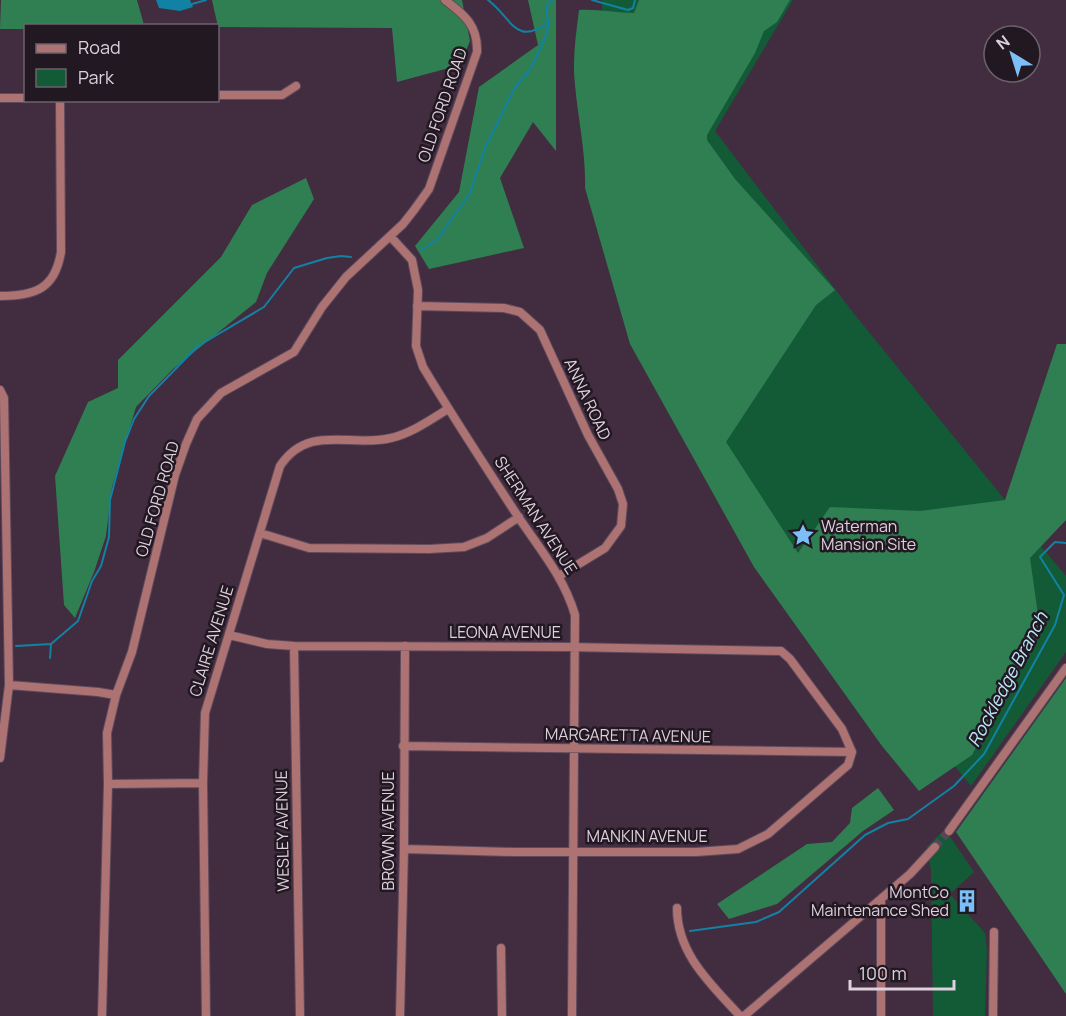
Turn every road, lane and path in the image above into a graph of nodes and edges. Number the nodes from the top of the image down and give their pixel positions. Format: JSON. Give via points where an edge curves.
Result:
{"nodes":[{"id":1,"x":445,"y":0,"type":"edge"},
{"id":2,"x":296,"y":86,"type":"dead end"},
{"id":3,"x":219,"y":95,"type":"edge"},
{"id":4,"x":0,"y":98,"type":"edge"},
{"id":5,"x":24,"y":98,"type":"edge"},
{"id":6,"x":60,"y":102,"type":"edge"},
{"id":7,"x":390,"y":236,"type":"junction"},
{"id":8,"x":0,"y":296,"type":"edge"},
{"id":9,"x":417,"y":306,"type":"junction"},
{"id":10,"x":0,"y":390,"type":"edge"},
{"id":11,"x":448,"y":409,"type":"junction"},
{"id":12,"x":3,"y":469,"type":"edge"},
{"id":13,"x":519,"y":517,"type":"junction"},
{"id":14,"x":260,"y":533,"type":"junction"},
{"id":15,"x":559,"y":576,"type":"junction"},
{"id":16,"x":229,"y":634,"type":"junction"},
{"id":17,"x":294,"y":646,"type":"junction"},
{"id":18,"x":405,"y":646,"type":"junction"},
{"id":19,"x":575,"y":647,"type":"junction"},
{"id":20,"x":1066,"y":668,"type":"edge"},
{"id":21,"x":9,"y":686,"type":"junction"},
{"id":22,"x":116,"y":695,"type":"junction"},
{"id":23,"x":403,"y":746,"type":"junction"},
{"id":24,"x":573,"y":750,"type":"junction"},
{"id":25,"x":852,"y":752,"type":"junction"},
{"id":26,"x":0,"y":758,"type":"edge"},
{"id":27,"x":203,"y":783,"type":"junction"},
{"id":28,"x":108,"y":784,"type":"junction"},
{"id":29,"x":949,"y":831,"type":"tunnel mouth"},
{"id":30,"x":935,"y":847,"type":"tunnel mouth"},
{"id":31,"x":404,"y":849,"type":"junction"},
{"id":32,"x":573,"y":851,"type":"junction"},
{"id":33,"x":881,"y":899,"type":"junction"},
{"id":34,"x":677,"y":908,"type":"dead end"},
{"id":35,"x":994,"y":932,"type":"dead end"},
{"id":36,"x":501,"y":948,"type":"dead end"},
{"id":37,"x":102,"y":1016,"type":"edge"},
{"id":38,"x":206,"y":1016,"type":"edge"},
{"id":39,"x":300,"y":1016,"type":"edge"},
{"id":40,"x":400,"y":1016,"type":"edge"},
{"id":41,"x":502,"y":1016,"type":"edge"},
{"id":42,"x":572,"y":1016,"type":"edge"},
{"id":43,"x":742,"y":1016,"type":"edge"},
{"id":44,"x":881,"y":1016,"type":"edge"},
{"id":45,"x":993,"y":1016,"type":"edge"}],
"edges":[{"from":1,"to":7,"type":"street","name":"OLD FORD ROAD","via":[[468,19],[478,38],[477,52],[429,189]]},
{"from":2,"to":3,"type":"street","via":[[282,95]]},
{"from":4,"to":5,"type":"street"},
{"from":6,"to":8,"type":"street","via":[[59,266],[41,289],[22,296]]},
{"from":7,"to":9,"type":"street","name":"SHERMAN AVENUE","via":[[412,260]]},
{"from":7,"to":22,"type":"street","name":"OLD FORD ROAD","via":[[346,277],[294,352],[221,393],[197,419],[176,475],[132,652]]},
{"from":9,"to":11,"type":"street","name":"SHERMAN AVENUE","via":[[416,346]]},
{"from":9,"to":15,"type":"street","name":"ANNA ROAD","via":[[504,308],[520,312],[540,330],[623,504],[621,526],[605,548]]},
{"from":10,"to":12,"type":"street","via":[[4,398]]},
{"from":11,"to":13,"type":"street","name":"SHERMAN AVENUE"},
{"from":11,"to":14,"type":"street","name":"CLAIRE AVENUE","via":[[391,438],[318,440],[300,446],[280,466]]},
{"from":12,"to":21,"type":"street"},
{"from":13,"to":14,"type":"street","via":[[487,538],[464,547],[309,548]]},
{"from":13,"to":15,"type":"street","name":"SHERMAN AVENUE"},
{"from":14,"to":16,"type":"street","name":"CLAIRE AVENUE"},
{"from":15,"to":19,"type":"street","name":"SHERMAN AVENUE","via":[[570,597]]},
{"from":16,"to":17,"type":"street","name":"LEONA AVENUE","via":[[267,645]]},
{"from":16,"to":27,"type":"street","name":"CLAIRE AVENUE","via":[[205,713]]},
{"from":17,"to":18,"type":"street","name":"LEONA AVENUE"},
{"from":17,"to":39,"type":"street","name":"WESLEY AVENUE"},
{"from":18,"to":19,"type":"street","name":"LEONA AVENUE"},
{"from":18,"to":23,"type":"street","name":"BROWN AVENUE"},
{"from":19,"to":24,"type":"street","name":"SHERMAN AVENUE"},
{"from":19,"to":25,"type":"street","name":"LEONA AVENUE","via":[[782,651],[842,729]]},
{"from":20,"to":29,"type":"street"},
{"from":21,"to":22,"type":"street"},
{"from":21,"to":26,"type":"street"},
{"from":22,"to":28,"type":"street","name":"OLD FORD ROAD","via":[[107,733]]},
{"from":23,"to":24,"type":"street","name":"MARGARETTA AVENUE"},
{"from":23,"to":31,"type":"street","name":"BROWN AVENUE"},
{"from":24,"to":25,"type":"street","name":"MARGARETTA AVENUE"},
{"from":24,"to":32,"type":"street","name":"SHERMAN AVENUE"},
{"from":25,"to":32,"type":"street","name":"MANKIN AVENUE","via":[[848,765],[776,828],[738,849]]},
{"from":27,"to":28,"type":"street"},
{"from":27,"to":38,"type":"street","name":"CLAIRE AVENUE"},
{"from":28,"to":37,"type":"street","name":"OLD FORD ROAD"},
{"from":30,"to":33,"type":"street"},
{"from":31,"to":32,"type":"street","name":"MANKIN AVENUE"},
{"from":31,"to":40,"type":"street","name":"BROWN AVENUE"},
{"from":32,"to":42,"type":"street","name":"SHERMAN AVENUE"},
{"from":33,"to":43,"type":"street"},
{"from":33,"to":44,"type":"street"},
{"from":34,"to":43,"type":"street","via":[[681,938],[698,970]]},
{"from":35,"to":45,"type":"street"},
{"from":36,"to":41,"type":"street"}]}
